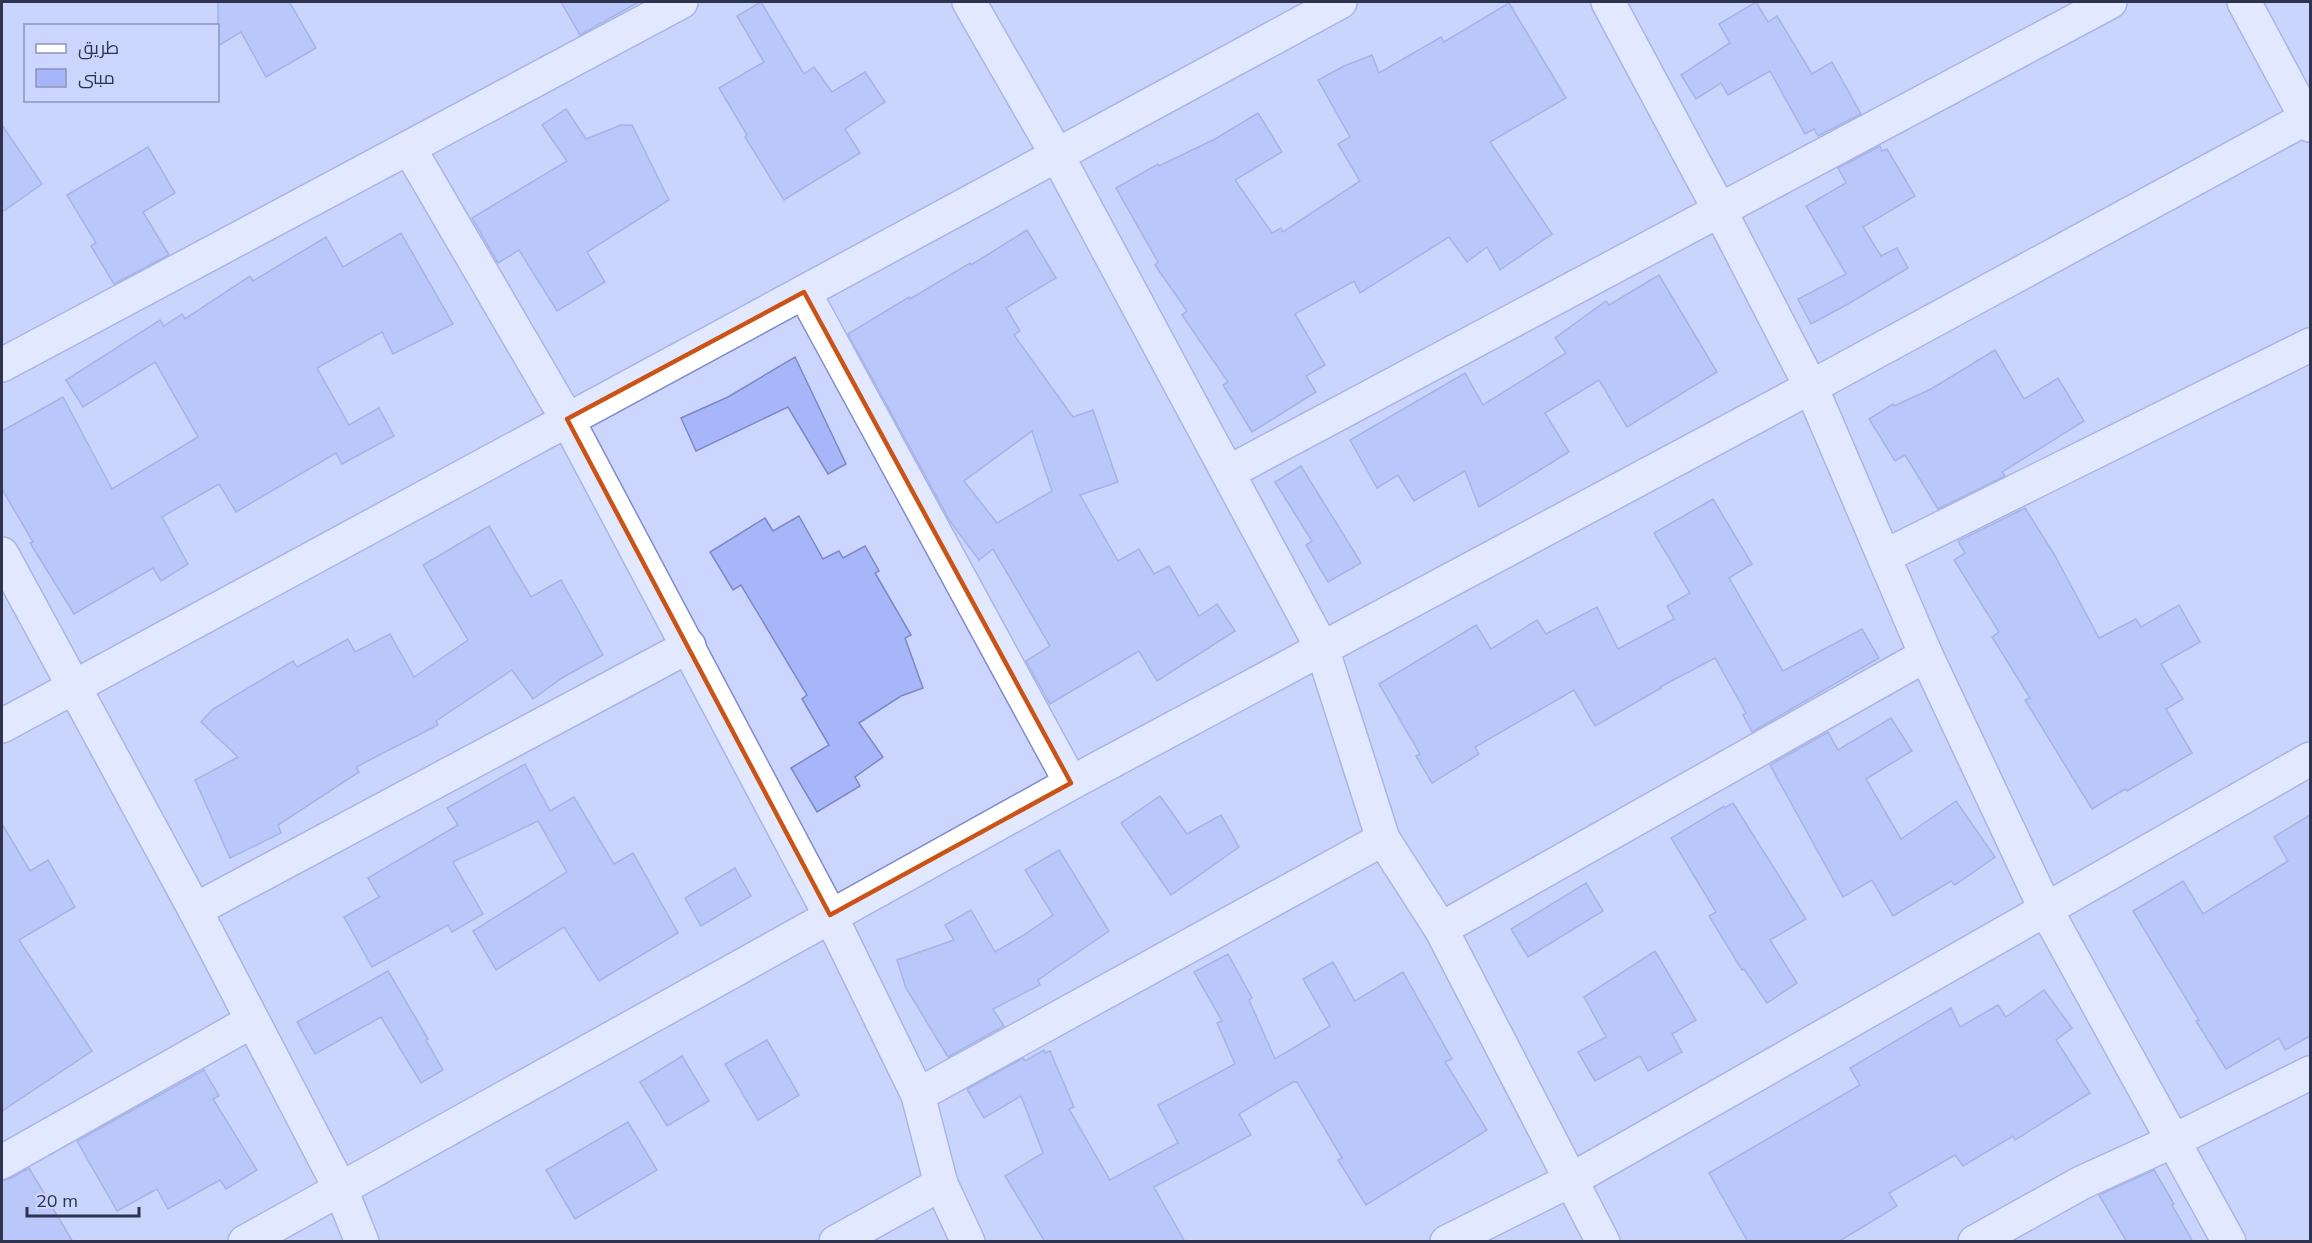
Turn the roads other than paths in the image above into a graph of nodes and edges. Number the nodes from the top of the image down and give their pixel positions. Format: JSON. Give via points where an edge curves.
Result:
{"nodes":[{"id":1,"x":681,"y":2,"type":"edge"},
{"id":2,"x":969,"y":2,"type":"edge"},
{"id":3,"x":1340,"y":2,"type":"edge"},
{"id":4,"x":1608,"y":2,"type":"edge"},
{"id":5,"x":2110,"y":2,"type":"edge"},
{"id":6,"x":2244,"y":2,"type":"edge"},
{"id":7,"x":2310,"y":119,"type":"edge"},
{"id":8,"x":409,"y":148,"type":"junction"},
{"id":9,"x":1057,"y":155,"type":"junction"},
{"id":10,"x":1719,"y":209,"type":"junction"},
{"id":11,"x":804,"y":292,"type":"junction"},
{"id":12,"x":2310,"y":345,"type":"edge"},
{"id":13,"x":2,"y":365,"type":"edge"},
{"id":14,"x":1811,"y":387,"type":"junction"},
{"id":15,"x":567,"y":420,"type":"junction"},
{"id":16,"x":1229,"y":472,"type":"junction"},
{"id":17,"x":2,"y":554,"type":"edge"},
{"id":18,"x":1885,"y":555,"type":"junction"},
{"id":19,"x":689,"y":646,"type":"junction"},
{"id":20,"x":1322,"y":648,"type":"junction"},
{"id":21,"x":1926,"y":655,"type":"junction"},
{"id":22,"x":74,"y":687,"type":"junction"},
{"id":23,"x":2,"y":726,"type":"edge"},
{"id":24,"x":2310,"y":759,"type":"edge"},
{"id":25,"x":1071,"y":783,"type":"junction"},
{"id":26,"x":1383,"y":838,"type":"junction"},
{"id":27,"x":2045,"y":908,"type":"junction"},
{"id":28,"x":195,"y":910,"type":"junction"},
{"id":29,"x":830,"y":915,"type":"junction"},
{"id":30,"x":1441,"y":929,"type":"junction"},
{"id":31,"x":252,"y":1020,"type":"junction"},
{"id":32,"x":2310,"y":1073,"type":"edge"},
{"id":33,"x":918,"y":1095,"type":"junction"},
{"id":34,"x":2173,"y":1141,"type":"junction"},
{"id":35,"x":2,"y":1162,"type":"edge"},
{"id":36,"x":1571,"y":1180,"type":"junction"},
{"id":37,"x":941,"y":1184,"type":"junction"},
{"id":38,"x":340,"y":1190,"type":"junction"},
{"id":39,"x":245,"y":1242,"type":"edge"},
{"id":40,"x":362,"y":1242,"type":"edge"},
{"id":41,"x":836,"y":1242,"type":"edge"},
{"id":42,"x":968,"y":1242,"type":"edge"},
{"id":43,"x":1447,"y":1242,"type":"edge"},
{"id":44,"x":1603,"y":1242,"type":"edge"},
{"id":45,"x":1975,"y":1242,"type":"edge"},
{"id":46,"x":2229,"y":1242,"type":"edge"}],
"edges":[{"from":1,"to":8,"type":"street"},
{"from":2,"to":9,"type":"street"},
{"from":3,"to":9,"type":"street"},
{"from":4,"to":10,"type":"street"},
{"from":5,"to":10,"type":"street"},
{"from":6,"to":7,"type":"street"},
{"from":7,"to":14,"type":"street"},
{"from":8,"to":13,"type":"street"},
{"from":8,"to":15,"type":"street"},
{"from":9,"to":11,"type":"street"},
{"from":9,"to":16,"type":"street"},
{"from":10,"to":14,"type":"street"},
{"from":10,"to":16,"type":"street"},
{"from":11,"to":15,"type":"street"},
{"from":11,"to":25,"type":"street"},
{"from":12,"to":18,"type":"street"},
{"from":14,"to":18,"type":"street"},
{"from":14,"to":20,"type":"street"},
{"from":15,"to":19,"type":"street"},
{"from":15,"to":22,"type":"street"},
{"from":16,"to":20,"type":"street"},
{"from":17,"to":22,"type":"street"},
{"from":18,"to":21,"type":"street"},
{"from":19,"to":28,"type":"street"},
{"from":19,"to":29,"type":"street"},
{"from":20,"to":25,"type":"street"},
{"from":20,"to":26,"type":"street"},
{"from":21,"to":27,"type":"street"},
{"from":21,"to":30,"type":"street"},
{"from":22,"to":23,"type":"street"},
{"from":22,"to":28,"type":"street"},
{"from":24,"to":27,"type":"street"},
{"from":25,"to":29,"type":"street"},
{"from":26,"to":30,"type":"street"},
{"from":26,"to":33,"type":"street"},
{"from":27,"to":34,"type":"street"},
{"from":27,"to":36,"type":"street"},
{"from":28,"to":31,"type":"street"},
{"from":29,"to":33,"type":"street"},
{"from":29,"to":38,"type":"street"},
{"from":30,"to":36,"type":"street"},
{"from":31,"to":35,"type":"street"},
{"from":31,"to":38,"type":"street"},
{"from":32,"to":34,"type":"street"},
{"from":33,"to":37,"type":"street"},
{"from":34,"to":45,"type":"street","via":[[2081,1183]]},
{"from":34,"to":46,"type":"street"},
{"from":36,"to":43,"type":"street"},
{"from":36,"to":44,"type":"street"},
{"from":37,"to":41,"type":"street"},
{"from":37,"to":42,"type":"street"},
{"from":38,"to":39,"type":"street"},
{"from":38,"to":40,"type":"street"}]}
